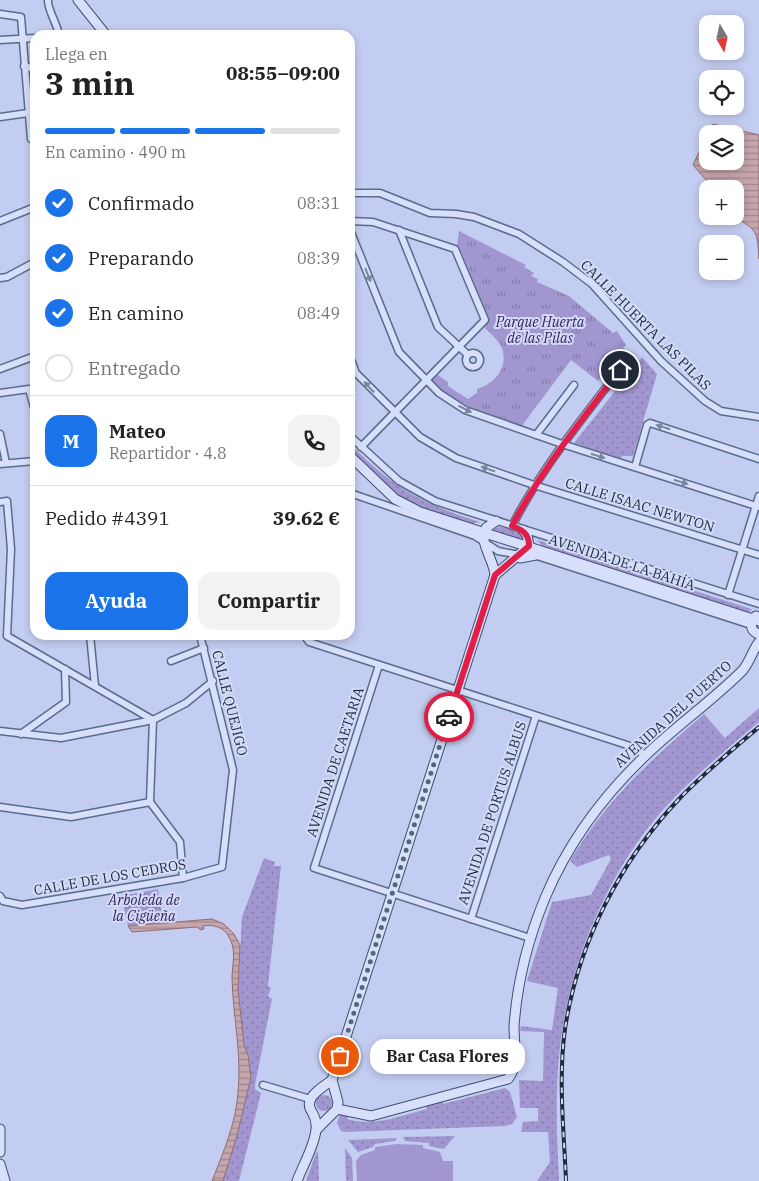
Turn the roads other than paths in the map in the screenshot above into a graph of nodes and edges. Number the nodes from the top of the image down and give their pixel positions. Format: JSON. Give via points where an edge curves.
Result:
{"nodes":[{"id":1,"x":48,"y":0,"type":"edge"},
{"id":2,"x":78,"y":0,"type":"edge"},
{"id":3,"x":0,"y":14,"type":"edge"},
{"id":4,"x":58,"y":30,"type":"edge"},
{"id":5,"x":102,"y":30,"type":"edge"},
{"id":6,"x":30,"y":38,"type":"edge"},
{"id":7,"x":22,"y":39,"type":"junction"},
{"id":8,"x":0,"y":40,"type":"edge"},
{"id":9,"x":24,"y":66,"type":"junction"},
{"id":10,"x":30,"y":68,"type":"edge"},
{"id":11,"x":30,"y":102,"type":"edge"},
{"id":12,"x":30,"y":114,"type":"edge"},
{"id":13,"x":0,"y":117,"type":"edge"},
{"id":14,"x":355,"y":193,"type":"edge"},
{"id":15,"x":30,"y":209,"type":"edge"},
{"id":16,"x":355,"y":221,"type":"edge"},
{"id":17,"x":0,"y":222,"type":"edge"},
{"id":18,"x":399,"y":230,"type":"junction"},
{"id":19,"x":355,"y":242,"type":"edge"},
{"id":20,"x":30,"y":265,"type":"edge"},
{"id":21,"x":0,"y":278,"type":"edge"},
{"id":22,"x":459,"y":347,"type":"junction"},
{"id":23,"x":468,"y":355,"type":"dead end"},
{"id":24,"x":30,"y":358,"type":"edge"},
{"id":25,"x":628,"y":359,"type":"dead end"},
{"id":26,"x":0,"y":369,"type":"edge"},
{"id":27,"x":355,"y":370,"type":"edge"},
{"id":28,"x":426,"y":380,"type":"junction"},
{"id":29,"x":574,"y":385,"type":"dead end"},
{"id":30,"x":0,"y":393,"type":"edge"},
{"id":31,"x":30,"y":393,"type":"edge"},
{"id":32,"x":394,"y":413,"type":"junction"},
{"id":33,"x":759,"y":417,"type":"edge"},
{"id":34,"x":0,"y":434,"type":"edge"},
{"id":35,"x":536,"y":435,"type":"junction"},
{"id":36,"x":355,"y":441,"type":"edge"},
{"id":37,"x":562,"y":444,"type":"junction"},
{"id":38,"x":361,"y":447,"type":"junction"},
{"id":39,"x":759,"y":459,"type":"edge"},
{"id":40,"x":30,"y":461,"type":"edge"},
{"id":41,"x":355,"y":461,"type":"edge"},
{"id":42,"x":3,"y":464,"type":"edge"},
{"id":43,"x":635,"y":467,"type":"junction"},
{"id":44,"x":534,"y":485,"type":"junction"},
{"id":45,"x":355,"y":495,"type":"edge"},
{"id":46,"x":759,"y":496,"type":"edge"},
{"id":47,"x":359,"y":497,"type":"junction"},
{"id":48,"x":355,"y":498,"type":"edge"},
{"id":49,"x":4,"y":501,"type":"edge"},
{"id":50,"x":757,"y":507,"type":"edge"},
{"id":51,"x":496,"y":522,"type":"junction"},
{"id":52,"x":512,"y":526,"type":"junction"},
{"id":53,"x":523,"y":530,"type":"junction"},
{"id":54,"x":484,"y":537,"type":"junction"},
{"id":55,"x":529,"y":546,"type":"junction"},
{"id":56,"x":742,"y":550,"type":"junction"},
{"id":57,"x":520,"y":555,"type":"junction"},
{"id":58,"x":536,"y":555,"type":"junction"},
{"id":59,"x":759,"y":555,"type":"edge"},
{"id":60,"x":507,"y":564,"type":"junction"},
{"id":61,"x":495,"y":575,"type":"junction"},
{"id":62,"x":728,"y":595,"type":"junction"},
{"id":63,"x":751,"y":603,"type":"junction"},
{"id":64,"x":759,"y":604,"type":"edge"},
{"id":65,"x":756,"y":623,"type":"edge"},
{"id":66,"x":90,"y":640,"type":"edge"},
{"id":67,"x":202,"y":640,"type":"edge"},
{"id":68,"x":308,"y":640,"type":"edge"},
{"id":69,"x":757,"y":644,"type":"edge"},
{"id":70,"x":204,"y":648,"type":"junction"},
{"id":71,"x":171,"y":661,"type":"dead end"},
{"id":72,"x":379,"y":665,"type":"junction"},
{"id":73,"x":65,"y":669,"type":"junction"},
{"id":74,"x":213,"y":681,"type":"junction"},
{"id":75,"x":95,"y":686,"type":"junction"},
{"id":76,"x":458,"y":690,"type":"junction"},
{"id":77,"x":536,"y":716,"type":"junction"},
{"id":78,"x":153,"y":720,"type":"junction"},
{"id":79,"x":0,"y":732,"type":"edge"},
{"id":80,"x":21,"y":734,"type":"junction"},
{"id":81,"x":646,"y":755,"type":"junction"},
{"id":82,"x":150,"y":802,"type":"junction"},
{"id":83,"x":0,"y":807,"type":"edge"},
{"id":84,"x":222,"y":867,"type":"joint"},
{"id":85,"x":184,"y":878,"type":"junction"},
{"id":86,"x":392,"y":893,"type":"junction"},
{"id":87,"x":1,"y":899,"type":"edge"},
{"id":88,"x":471,"y":918,"type":"junction"},
{"id":89,"x":530,"y":938,"type":"junction"},
{"id":90,"x":332,"y":1080,"type":"junction"},
{"id":91,"x":263,"y":1085,"type":"dead end"},
{"id":92,"x":320,"y":1090,"type":"junction"},
{"id":93,"x":335,"y":1096,"type":"junction"},
{"id":94,"x":310,"y":1099,"type":"junction"},
{"id":95,"x":337,"y":1109,"type":"junction"},
{"id":96,"x":314,"y":1115,"type":"junction"},
{"id":97,"x":328,"y":1118,"type":"junction"},
{"id":98,"x":0,"y":1129,"type":"edge"},
{"id":99,"x":316,"y":1130,"type":"junction"},
{"id":100,"x":0,"y":1152,"type":"edge"},
{"id":101,"x":0,"y":1164,"type":"edge"},
{"id":102,"x":5,"y":1181,"type":"edge"},
{"id":103,"x":297,"y":1181,"type":"edge"}],
"edges":[{"from":1,"to":4,"type":"street"},
{"from":2,"to":5,"type":"street"},
{"from":3,"to":7,"type":"street","via":[[21,17]]},
{"from":6,"to":7,"type":"street"},
{"from":7,"to":8,"type":"street"},
{"from":7,"to":9,"type":"street"},
{"from":9,"to":10,"type":"street"},
{"from":9,"to":11,"type":"street"},
{"from":12,"to":13,"type":"street"},
{"from":14,"to":33,"type":"street","name":"CALLE HUERTA LAS PILAS","via":[[380,193],[430,213],[474,217],[520,234],[592,284],[661,361],[705,401],[721,411]]},
{"from":15,"to":17,"type":"street"},
{"from":16,"to":18,"type":"street","via":[[373,222]]},
{"from":18,"to":22,"type":"street","via":[[438,327]]},
{"from":18,"to":22,"type":"street","via":[[455,249],[485,320]]},
{"from":19,"to":28,"type":"street","one_way":true,"via":[[399,352]]},
{"from":20,"to":21,"type":"street"},
{"from":22,"to":23,"type":"street"},
{"from":22,"to":28,"type":"street"},
{"from":24,"to":26,"type":"street"},
{"from":25,"to":37,"type":"street"},
{"from":32,"to":27,"type":"street","name":"CALLE ISAAC NEWTON","one_way":true},
{"from":28,"to":32,"type":"street"},
{"from":28,"to":35,"type":"street","one_way":true,"via":[[465,410]]},
{"from":29,"to":35,"type":"street"},
{"from":30,"to":31,"type":"street","via":[[29,389]]},
{"from":32,"to":38,"type":"street"},
{"from":44,"to":32,"type":"street","name":"CALLE ISAAC NEWTON","one_way":true,"via":[[456,458],[420,437]]},
{"from":34,"to":42,"type":"street"},
{"from":35,"to":37,"type":"street"},
{"from":36,"to":38,"type":"street"},
{"from":37,"to":43,"type":"street","one_way":true},
{"from":37,"to":44,"type":"street"},
{"from":38,"to":51,"type":"street","via":[[416,492]]},
{"from":39,"to":43,"type":"street","one_way":true,"via":[[652,424],[647,425]]},
{"from":40,"to":42,"type":"street"},
{"from":41,"to":54,"type":"street","name":"AVENIDA DE LA BAHÍA","via":[[402,503]]},
{"from":43,"to":50,"type":"street","one_way":true},
{"from":44,"to":52,"type":"street"},
{"from":44,"to":56,"type":"street","name":"CALLE ISAAC NEWTON"},
{"from":45,"to":47,"type":"street","name":"AVENIDA DE LA BAHÍA"},
{"from":46,"to":50,"type":"street"},
{"from":47,"to":48,"type":"street"},
{"from":47,"to":54,"type":"street","name":"AVENIDA DE LA BAHÍA"},
{"from":49,"to":73,"type":"street","via":[[11,549],[7,636]]},
{"from":50,"to":56,"type":"street"},
{"from":51,"to":52,"type":"street"},
{"from":51,"to":54,"type":"street"},
{"from":52,"to":53,"type":"street"},
{"from":53,"to":55,"type":"street"},
{"from":53,"to":62,"type":"street"},
{"from":54,"to":55,"type":"street","name":"AVENIDA DE LA BAHÍA"},
{"from":54,"to":57,"type":"street","name":"AVENIDA DE LA BAHÍA","via":[[498,551]]},
{"from":54,"to":61,"type":"street"},
{"from":55,"to":57,"type":"street"},
{"from":55,"to":65,"type":"street","name":"AVENIDA DE LA BAHÍA"},
{"from":56,"to":59,"type":"street","name":"CALLE ISAAC NEWTON"},
{"from":56,"to":62,"type":"street"},
{"from":57,"to":58,"type":"street","name":"AVENIDA DE LA BAHÍA"},
{"from":57,"to":60,"type":"street"},
{"from":58,"to":60,"type":"street"},
{"from":58,"to":65,"type":"street","name":"AVENIDA DE LA BAHÍA"},
{"from":60,"to":61,"type":"street"},
{"from":61,"to":76,"type":"street"},
{"from":62,"to":63,"type":"street"},
{"from":63,"to":64,"type":"street"},
{"from":63,"to":65,"type":"street","via":[[755,607]]},
{"from":65,"to":69,"type":"street"},
{"from":66,"to":75,"type":"street"},
{"from":67,"to":70,"type":"street","name":"CALLE QUEJIGO"},
{"from":68,"to":72,"type":"street"},
{"from":69,"to":81,"type":"street","name":"AVENIDA DEL PUERTO","via":[[748,664],[738,675]]},
{"from":70,"to":71,"type":"street"},
{"from":70,"to":74,"type":"street","name":"CALLE QUEJIGO"},
{"from":72,"to":76,"type":"street"},
{"from":72,"to":86,"type":"street","name":"AVENIDA DE CAETARIA","via":[[314,868]]},
{"from":73,"to":75,"type":"street"},
{"from":73,"to":80,"type":"street","via":[[66,702]]},
{"from":74,"to":78,"type":"street","via":[[186,703]]},
{"from":74,"to":84,"type":"street","name":"CALLE QUEJIGO","via":[[233,770]]},
{"from":75,"to":78,"type":"street"},
{"from":76,"to":77,"type":"street"},
{"from":76,"to":86,"type":"street"},
{"from":77,"to":81,"type":"street","via":[[626,745]]},
{"from":77,"to":88,"type":"street","name":"AVENIDA DE PORTUS ALBUS"},
{"from":78,"to":80,"type":"street","via":[[61,738]]},
{"from":78,"to":82,"type":"street"},
{"from":79,"to":80,"type":"street"},
{"from":81,"to":89,"type":"street","name":"AVENIDA DEL PUERTO","via":[[620,781],[582,829],[555,874]]},
{"from":82,"to":83,"type":"street","via":[[71,817]]},
{"from":82,"to":85,"type":"street","via":[[180,842]]},
{"from":84,"to":85,"type":"street","name":"CALLE DE LOS CEDROS"},
{"from":85,"to":87,"type":"street","name":"CALLE DE LOS CEDROS","via":[[22,905]]},
{"from":86,"to":88,"type":"street"},
{"from":86,"to":90,"type":"street"},
{"from":88,"to":89,"type":"street"},
{"from":89,"to":95,"type":"street","name":"AVENIDA DEL PUERTO","via":[[514,1026],[514,1070],[508,1079],[371,1116]]},
{"from":90,"to":92,"type":"street"},
{"from":90,"to":93,"type":"street"},
{"from":91,"to":94,"type":"street"},
{"from":92,"to":93,"type":"street","via":[[330,1091]]},
{"from":92,"to":94,"type":"street"},
{"from":93,"to":95,"type":"street"},
{"from":94,"to":96,"type":"street","via":[[310,1110]]},
{"from":95,"to":97,"type":"street"},
{"from":96,"to":97,"type":"street"},
{"from":96,"to":99,"type":"street"},
{"from":97,"to":99,"type":"street"},
{"from":98,"to":100,"type":"street"},
{"from":99,"to":103,"type":"street"},
{"from":101,"to":102,"type":"street"}]}
